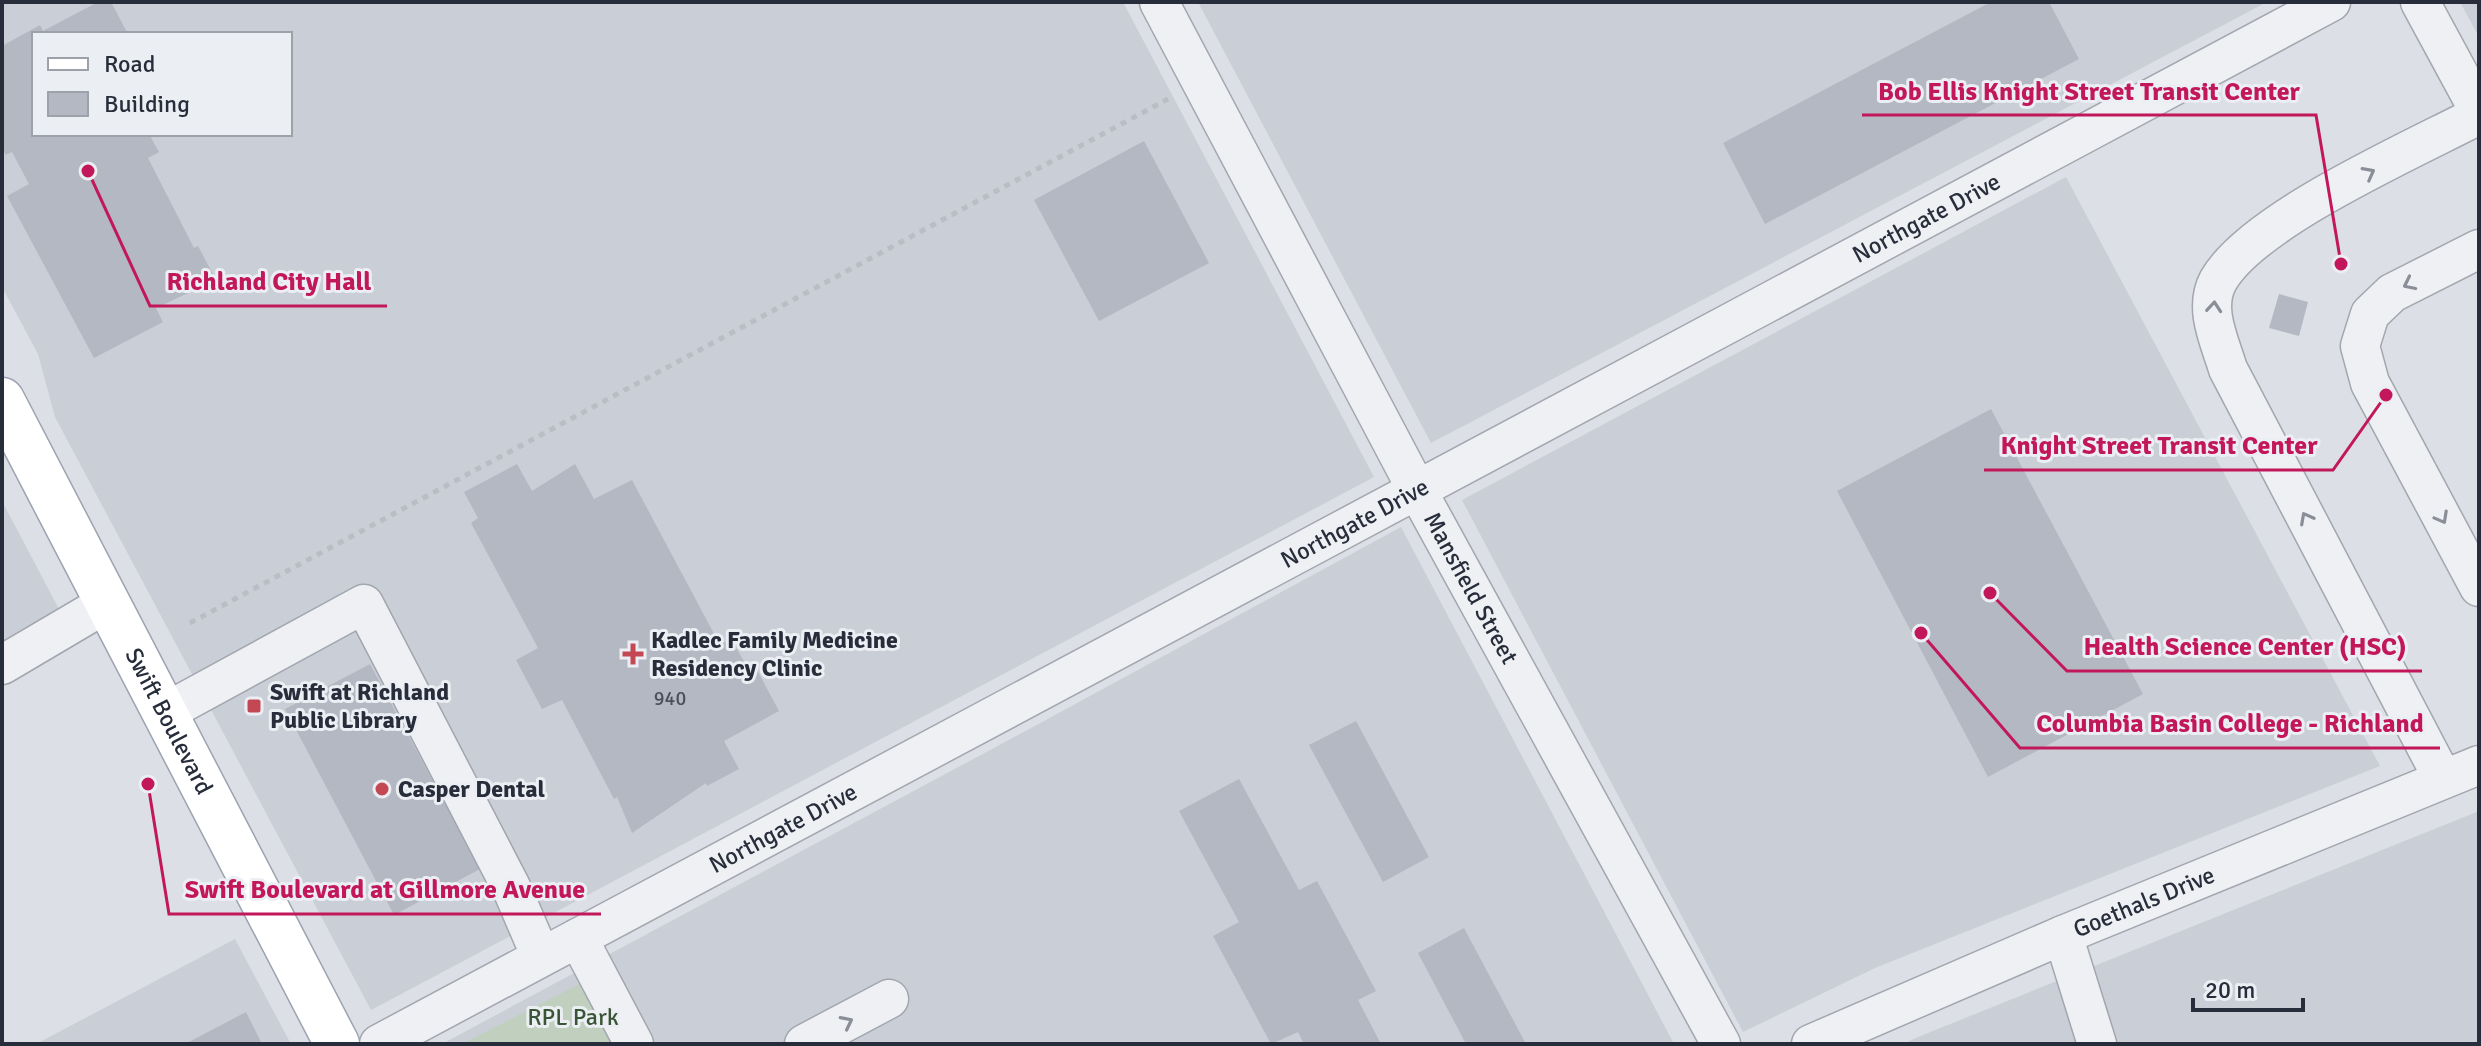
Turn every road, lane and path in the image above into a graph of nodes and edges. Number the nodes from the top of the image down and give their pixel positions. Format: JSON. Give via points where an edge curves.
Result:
{"nodes":[{"id":1,"x":1159,"y":2,"type":"edge"},
{"id":2,"x":2331,"y":2,"type":"edge"},
{"id":3,"x":2420,"y":2,"type":"edge"},
{"id":4,"x":1200,"y":82,"type":"junction"},
{"id":5,"x":2479,"y":113,"type":"edge"},
{"id":6,"x":2479,"y":249,"type":"edge"},
{"id":7,"x":2,"y":400,"type":"edge"},
{"id":8,"x":1417,"y":490,"type":"junction"},
{"id":9,"x":2479,"y":587,"type":"edge"},
{"id":10,"x":107,"y":603,"type":"junction"},
{"id":11,"x":190,"y":623,"type":"dead end"},
{"id":12,"x":2,"y":665,"type":"edge"},
{"id":13,"x":164,"y":713,"type":"junction"},
{"id":14,"x":2479,"y":765,"type":"edge"},
{"id":15,"x":2443,"y":779,"type":"junction"},
{"id":16,"x":2063,"y":935,"type":"junction"},
{"id":17,"x":578,"y":938,"type":"junction"},
{"id":18,"x":541,"y":957,"type":"junction"},
{"id":19,"x":889,"y":999,"type":"dead end"},
{"id":20,"x":633,"y":1040,"type":"edge"},
{"id":21,"x":337,"y":1044,"type":"edge"},
{"id":22,"x":379,"y":1044,"type":"edge"},
{"id":23,"x":804,"y":1044,"type":"edge"},
{"id":24,"x":1721,"y":1044,"type":"edge"},
{"id":25,"x":1811,"y":1044,"type":"edge"},
{"id":26,"x":2097,"y":1044,"type":"edge"}],
"edges":[{"from":1,"to":4,"type":"street","name":"Mansfield Street"},
{"from":2,"to":8,"type":"street","name":"Northgate Drive"},
{"from":3,"to":5,"type":"street"},
{"from":4,"to":8,"type":"street","name":"Mansfield Street"},
{"from":4,"to":11,"type":"path"},
{"from":15,"to":5,"type":"street","one_way":true,"via":[[2228,369],[2211,317],[2217,282],[2250,243],[2307,206]]},
{"from":6,"to":9,"type":"street","one_way":true,"via":[[2392,293],[2370,314],[2360,346],[2370,383]]},
{"from":7,"to":10,"type":"main road","name":"Swift Boulevard"},
{"from":8,"to":17,"type":"street","name":"Northgate Drive"},
{"from":8,"to":24,"type":"street","name":"Mansfield Street"},
{"from":10,"to":12,"type":"street"},
{"from":10,"to":13,"type":"main road","name":"Swift Boulevard"},
{"from":13,"to":18,"type":"street","via":[[364,604],[511,887]]},
{"from":13,"to":21,"type":"main road","name":"Swift Boulevard"},
{"from":14,"to":15,"type":"street","name":"Goethals Drive"},
{"from":15,"to":16,"type":"street","name":"Goethals Drive"},
{"from":16,"to":25,"type":"street","name":"Goethals Drive"},
{"from":16,"to":26,"type":"street"},
{"from":17,"to":18,"type":"street","name":"Northgate Drive"},
{"from":17,"to":20,"type":"street"},
{"from":18,"to":22,"type":"street","name":"Northgate Drive"},
{"from":23,"to":19,"type":"street","one_way":true}]}
